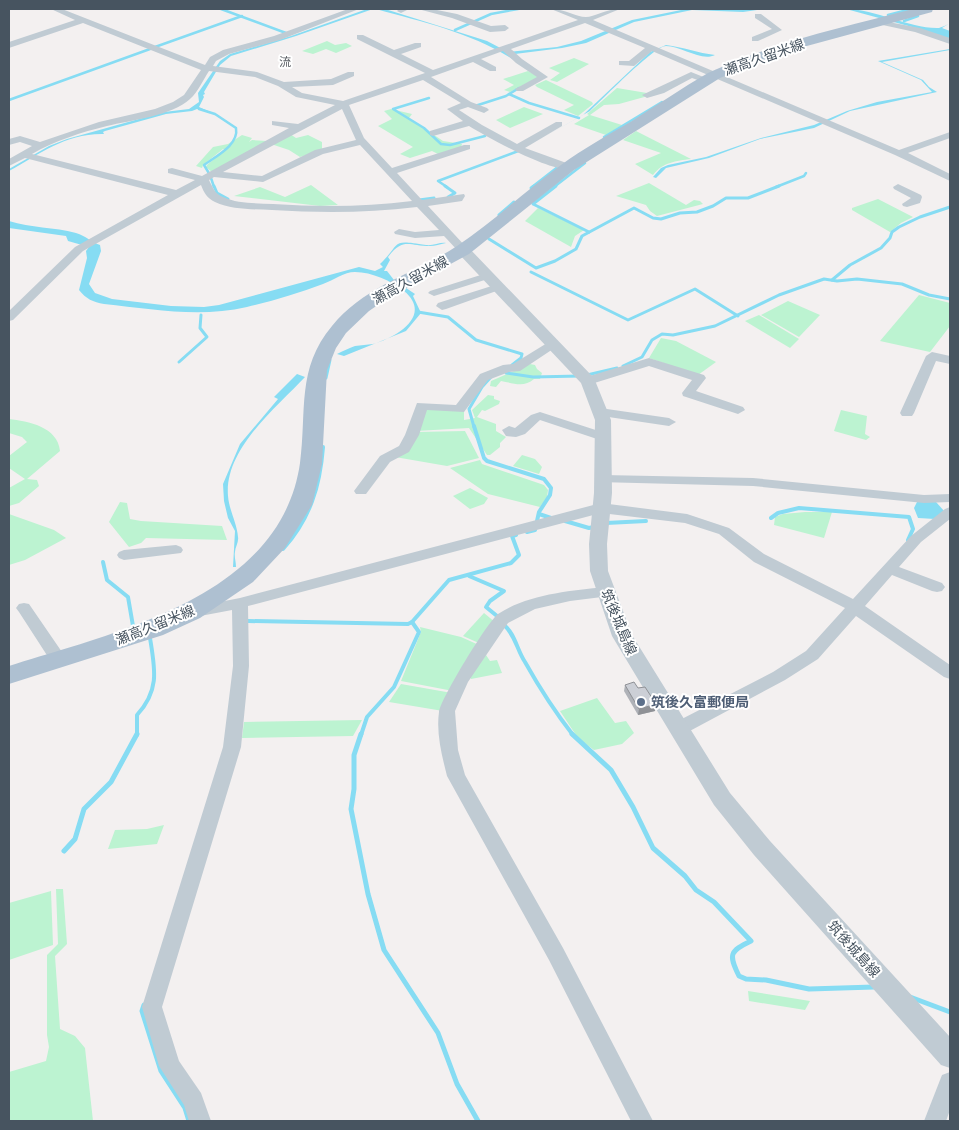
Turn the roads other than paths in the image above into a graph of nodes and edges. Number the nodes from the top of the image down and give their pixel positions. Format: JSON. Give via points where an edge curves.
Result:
{"nodes":[{"id":1,"x":55,"y":9,"type":"edge"},
{"id":2,"x":355,"y":9,"type":"edge"},
{"id":3,"x":422,"y":9,"type":"edge"},
{"id":4,"x":555,"y":9,"type":"edge"},
{"id":5,"x":616,"y":9,"type":"edge"},
{"id":6,"x":927,"y":9,"type":"edge"},
{"id":7,"x":758,"y":16,"type":"dead end"},
{"id":8,"x":584,"y":19,"type":"junction"},
{"id":9,"x":84,"y":20,"type":"junction"},
{"id":10,"x":888,"y":20,"type":"junction"},
{"id":11,"x":506,"y":28,"type":"dead end"},
{"id":12,"x":360,"y":37,"type":"dead end"},
{"id":13,"x":950,"y":41,"type":"edge"},
{"id":14,"x":9,"y":45,"type":"edge"},
{"id":15,"x":418,"y":45,"type":"dead end"},
{"id":16,"x":504,"y":48,"type":"junction"},
{"id":17,"x":651,"y":48,"type":"junction"},
{"id":18,"x":774,"y":51,"type":"junction"},
{"id":19,"x":392,"y":54,"type":"junction"},
{"id":20,"x":474,"y":59,"type":"junction"},
{"id":21,"x":622,"y":63,"type":"dead end"},
{"id":22,"x":207,"y":69,"type":"junction"},
{"id":23,"x":493,"y":69,"type":"dead end"},
{"id":24,"x":351,"y":74,"type":"dead end"},
{"id":25,"x":430,"y":76,"type":"junction"},
{"id":26,"x":711,"y":77,"type":"junction"},
{"id":27,"x":282,"y":85,"type":"junction"},
{"id":28,"x":520,"y":89,"type":"dead end"},
{"id":29,"x":646,"y":95,"type":"dead end"},
{"id":30,"x":344,"y":104,"type":"junction"},
{"id":31,"x":468,"y":104,"type":"junction"},
{"id":32,"x":484,"y":110,"type":"dead end"},
{"id":33,"x":457,"y":112,"type":"junction"},
{"id":34,"x":442,"y":117,"type":"dead end"},
{"id":35,"x":494,"y":121,"type":"dead end"},
{"id":36,"x":275,"y":123,"type":"dead end"},
{"id":37,"x":559,"y":124,"type":"dead end"},
{"id":38,"x":475,"y":125,"type":"junction"},
{"id":39,"x":300,"y":127,"type":"junction"},
{"id":40,"x":433,"y":133,"type":"dead end"},
{"id":41,"x":950,"y":135,"type":"edge"},
{"id":42,"x":362,"y":141,"type":"junction"},
{"id":43,"x":9,"y":142,"type":"edge"},
{"id":44,"x":40,"y":145,"type":"junction"},
{"id":45,"x":467,"y":147,"type":"dead end"},
{"id":46,"x":518,"y":147,"type":"junction"},
{"id":47,"x":900,"y":153,"type":"junction"},
{"id":48,"x":25,"y":155,"type":"junction"},
{"id":49,"x":9,"y":163,"type":"edge"},
{"id":50,"x":568,"y":167,"type":"junction"},
{"id":51,"x":172,"y":171,"type":"dead end"},
{"id":52,"x":390,"y":171,"type":"junction"},
{"id":53,"x":208,"y":177,"type":"junction"},
{"id":54,"x":950,"y":178,"type":"edge"},
{"id":55,"x":898,"y":187,"type":"dead end"},
{"id":56,"x":178,"y":194,"type":"junction"},
{"id":57,"x":460,"y":196,"type":"dead end"},
{"id":58,"x":420,"y":203,"type":"junction"},
{"id":59,"x":907,"y":204,"type":"dead end"},
{"id":60,"x":399,"y":232,"type":"dead end"},
{"id":61,"x":448,"y":233,"type":"junction"},
{"id":62,"x":464,"y":250,"type":"junction"},
{"id":63,"x":492,"y":282,"type":"junction"},
{"id":64,"x":434,"y":293,"type":"dead end"},
{"id":65,"x":9,"y":299,"type":"edge"},
{"id":66,"x":21,"y":304,"type":"junction"},
{"id":67,"x":442,"y":306,"type":"dead end"},
{"id":68,"x":9,"y":317,"type":"edge"},
{"id":69,"x":552,"y":344,"type":"junction"},
{"id":70,"x":950,"y":360,"type":"edge"},
{"id":71,"x":588,"y":381,"type":"junction"},
{"id":72,"x":738,"y":410,"type":"dead end"},
{"id":73,"x":600,"y":412,"type":"junction"},
{"id":74,"x":907,"y":413,"type":"dead end"},
{"id":75,"x":669,"y":422,"type":"dead end"},
{"id":76,"x":509,"y":430,"type":"dead end"},
{"id":77,"x":603,"y":437,"type":"junction"},
{"id":78,"x":603,"y":479,"type":"junction"},
{"id":79,"x":361,"y":491,"type":"dead end"},
{"id":80,"x":950,"y":498,"type":"edge"},
{"id":81,"x":601,"y":508,"type":"junction"},
{"id":82,"x":950,"y":512,"type":"edge"},
{"id":83,"x":176,"y":550,"type":"dead end"},
{"id":84,"x":124,"y":555,"type":"dead end"},
{"id":85,"x":890,"y":568,"type":"junction"},
{"id":86,"x":937,"y":587,"type":"dead end"},
{"id":87,"x":605,"y":592,"type":"junction"},
{"id":88,"x":240,"y":603,"type":"junction"},
{"id":89,"x":855,"y":607,"type":"junction"},
{"id":90,"x":24,"y":608,"type":"dead end"},
{"id":91,"x":191,"y":612,"type":"junction"},
{"id":92,"x":58,"y":660,"type":"junction"},
{"id":93,"x":950,"y":673,"type":"edge"},
{"id":94,"x":9,"y":675,"type":"edge"},
{"id":95,"x":680,"y":728,"type":"junction"},
{"id":96,"x":950,"y":1056,"type":"edge"},
{"id":97,"x":950,"y":1082,"type":"edge"},
{"id":98,"x":200,"y":1121,"type":"edge"},
{"id":99,"x":642,"y":1121,"type":"edge"},
{"id":100,"x":935,"y":1121,"type":"edge"}],
"edges":[{"from":1,"to":9,"type":"street"},
{"from":2,"to":22,"type":"street","via":[[277,38],[226,52],[213,59]]},
{"from":3,"to":11,"type":"street","via":[[490,29]]},
{"from":4,"to":8,"type":"street"},
{"from":5,"to":8,"type":"street"},
{"from":6,"to":10,"type":"main road","name":"瀬高久留米線"},
{"from":7,"to":18,"type":"street","via":[[778,30],[755,39]]},
{"from":8,"to":16,"type":"street"},
{"from":8,"to":17,"type":"street"},
{"from":9,"to":14,"type":"street"},
{"from":9,"to":22,"type":"street"},
{"from":10,"to":13,"type":"street"},
{"from":10,"to":18,"type":"main road","name":"瀬高久留米線"},
{"from":12,"to":19,"type":"street"},
{"from":15,"to":19,"type":"street"},
{"from":16,"to":20,"type":"street"},
{"from":16,"to":28,"type":"street","via":[[544,77]]},
{"from":17,"to":21,"type":"street","via":[[632,64]]},
{"from":17,"to":26,"type":"street"},
{"from":18,"to":26,"type":"main road","name":"瀬高久留米線"},
{"from":19,"to":25,"type":"street"},
{"from":20,"to":23,"type":"street"},
{"from":20,"to":25,"type":"street"},
{"from":22,"to":27,"type":"street","via":[[257,75]]},
{"from":22,"to":44,"type":"street","via":[[187,97],[176,104]]},
{"from":24,"to":27,"type":"street","via":[[333,82]]},
{"from":25,"to":30,"type":"street"},
{"from":25,"to":31,"type":"street"},
{"from":26,"to":29,"type":"street","via":[[691,75]]},
{"from":26,"to":47,"type":"street"},
{"from":26,"to":50,"type":"main road","name":"瀬高久留米線"},
{"from":27,"to":30,"type":"street","via":[[299,96]]},
{"from":30,"to":39,"type":"street"},
{"from":30,"to":42,"type":"street"},
{"from":31,"to":32,"type":"street"},
{"from":31,"to":33,"type":"street","via":[[452,109]]},
{"from":33,"to":34,"type":"street"},
{"from":33,"to":38,"type":"street"},
{"from":35,"to":38,"type":"street"},
{"from":36,"to":39,"type":"street"},
{"from":37,"to":46,"type":"street"},
{"from":38,"to":40,"type":"street"},
{"from":38,"to":46,"type":"street"},
{"from":39,"to":53,"type":"street"},
{"from":41,"to":47,"type":"street"},
{"from":42,"to":52,"type":"street"},
{"from":42,"to":53,"type":"street","via":[[319,152],[262,179],[250,176]]},
{"from":43,"to":44,"type":"street","via":[[20,139]]},
{"from":44,"to":48,"type":"street"},
{"from":45,"to":52,"type":"street"},
{"from":46,"to":50,"type":"street","via":[[541,159]]},
{"from":47,"to":54,"type":"street"},
{"from":48,"to":49,"type":"street"},
{"from":48,"to":56,"type":"street"},
{"from":50,"to":62,"type":"main road","name":"瀬高久留米線"},
{"from":51,"to":53,"type":"street"},
{"from":52,"to":58,"type":"street"},
{"from":53,"to":56,"type":"street"},
{"from":53,"to":58,"type":"street","via":[[210,194],[238,205],[316,210]]},
{"from":55,"to":59,"type":"street","via":[[917,197],[916,201]]},
{"from":56,"to":66,"type":"street","via":[[79,249]]},
{"from":57,"to":58,"type":"street","via":[[458,199]]},
{"from":58,"to":61,"type":"street"},
{"from":60,"to":61,"type":"street","via":[[415,236]]},
{"from":61,"to":62,"type":"street"},
{"from":62,"to":63,"type":"street","name":"筑後城島線"},
{"from":62,"to":91,"type":"main road","name":"瀬高久留米線","via":[[362,307],[339,329],[317,370],[311,464],[302,505],[276,543],[245,576]]},
{"from":63,"to":64,"type":"street"},
{"from":63,"to":67,"type":"street"},
{"from":63,"to":69,"type":"street","name":"筑後城島線"},
{"from":65,"to":66,"type":"street"},
{"from":66,"to":68,"type":"street"},
{"from":69,"to":71,"type":"street","name":"筑後城島線"},
{"from":69,"to":79,"type":"street","via":[[516,368],[484,377],[459,409],[422,406],[404,448],[385,459]]},
{"from":70,"to":74,"type":"street","via":[[932,356]]},
{"from":71,"to":72,"type":"street","via":[[649,362],[700,378],[688,393]]},
{"from":71,"to":73,"type":"street","name":"筑後城島線"},
{"from":73,"to":75,"type":"street"},
{"from":73,"to":77,"type":"street","name":"筑後城島線"},
{"from":76,"to":77,"type":"street","via":[[511,433],[523,431],[540,416]]},
{"from":77,"to":78,"type":"street","name":"筑後城島線"},
{"from":78,"to":80,"type":"street","via":[[753,482],[924,499]]},
{"from":78,"to":81,"type":"street","name":"筑後城島線"},
{"from":81,"to":87,"type":"street","name":"筑後城島線","via":[[599,572]]},
{"from":81,"to":88,"type":"street"},
{"from":81,"to":89,"type":"street","via":[[687,519],[724,531],[759,558]]},
{"from":82,"to":85,"type":"street","via":[[916,539]]},
{"from":83,"to":84,"type":"street"},
{"from":85,"to":86,"type":"street"},
{"from":85,"to":89,"type":"street"},
{"from":87,"to":95,"type":"street","name":"筑後城島線","via":[[622,636]]},
{"from":87,"to":99,"type":"street","via":[[531,605],[502,619],[461,680],[447,711],[449,750],[456,776],[556,954]]},
{"from":88,"to":91,"type":"street"},
{"from":88,"to":98,"type":"street","via":[[241,666],[232,747],[152,1008],[170,1066],[193,1100]]},
{"from":89,"to":93,"type":"street"},
{"from":89,"to":95,"type":"street","via":[[812,655]]},
{"from":90,"to":92,"type":"street"},
{"from":91,"to":92,"type":"main road","name":"瀬高久留米線","via":[[154,629]]},
{"from":92,"to":94,"type":"main road","name":"瀬高久留米線"},
{"from":95,"to":96,"type":"street","name":"筑後城島線","via":[[722,800]]},
{"from":97,"to":100,"type":"street"}]}
